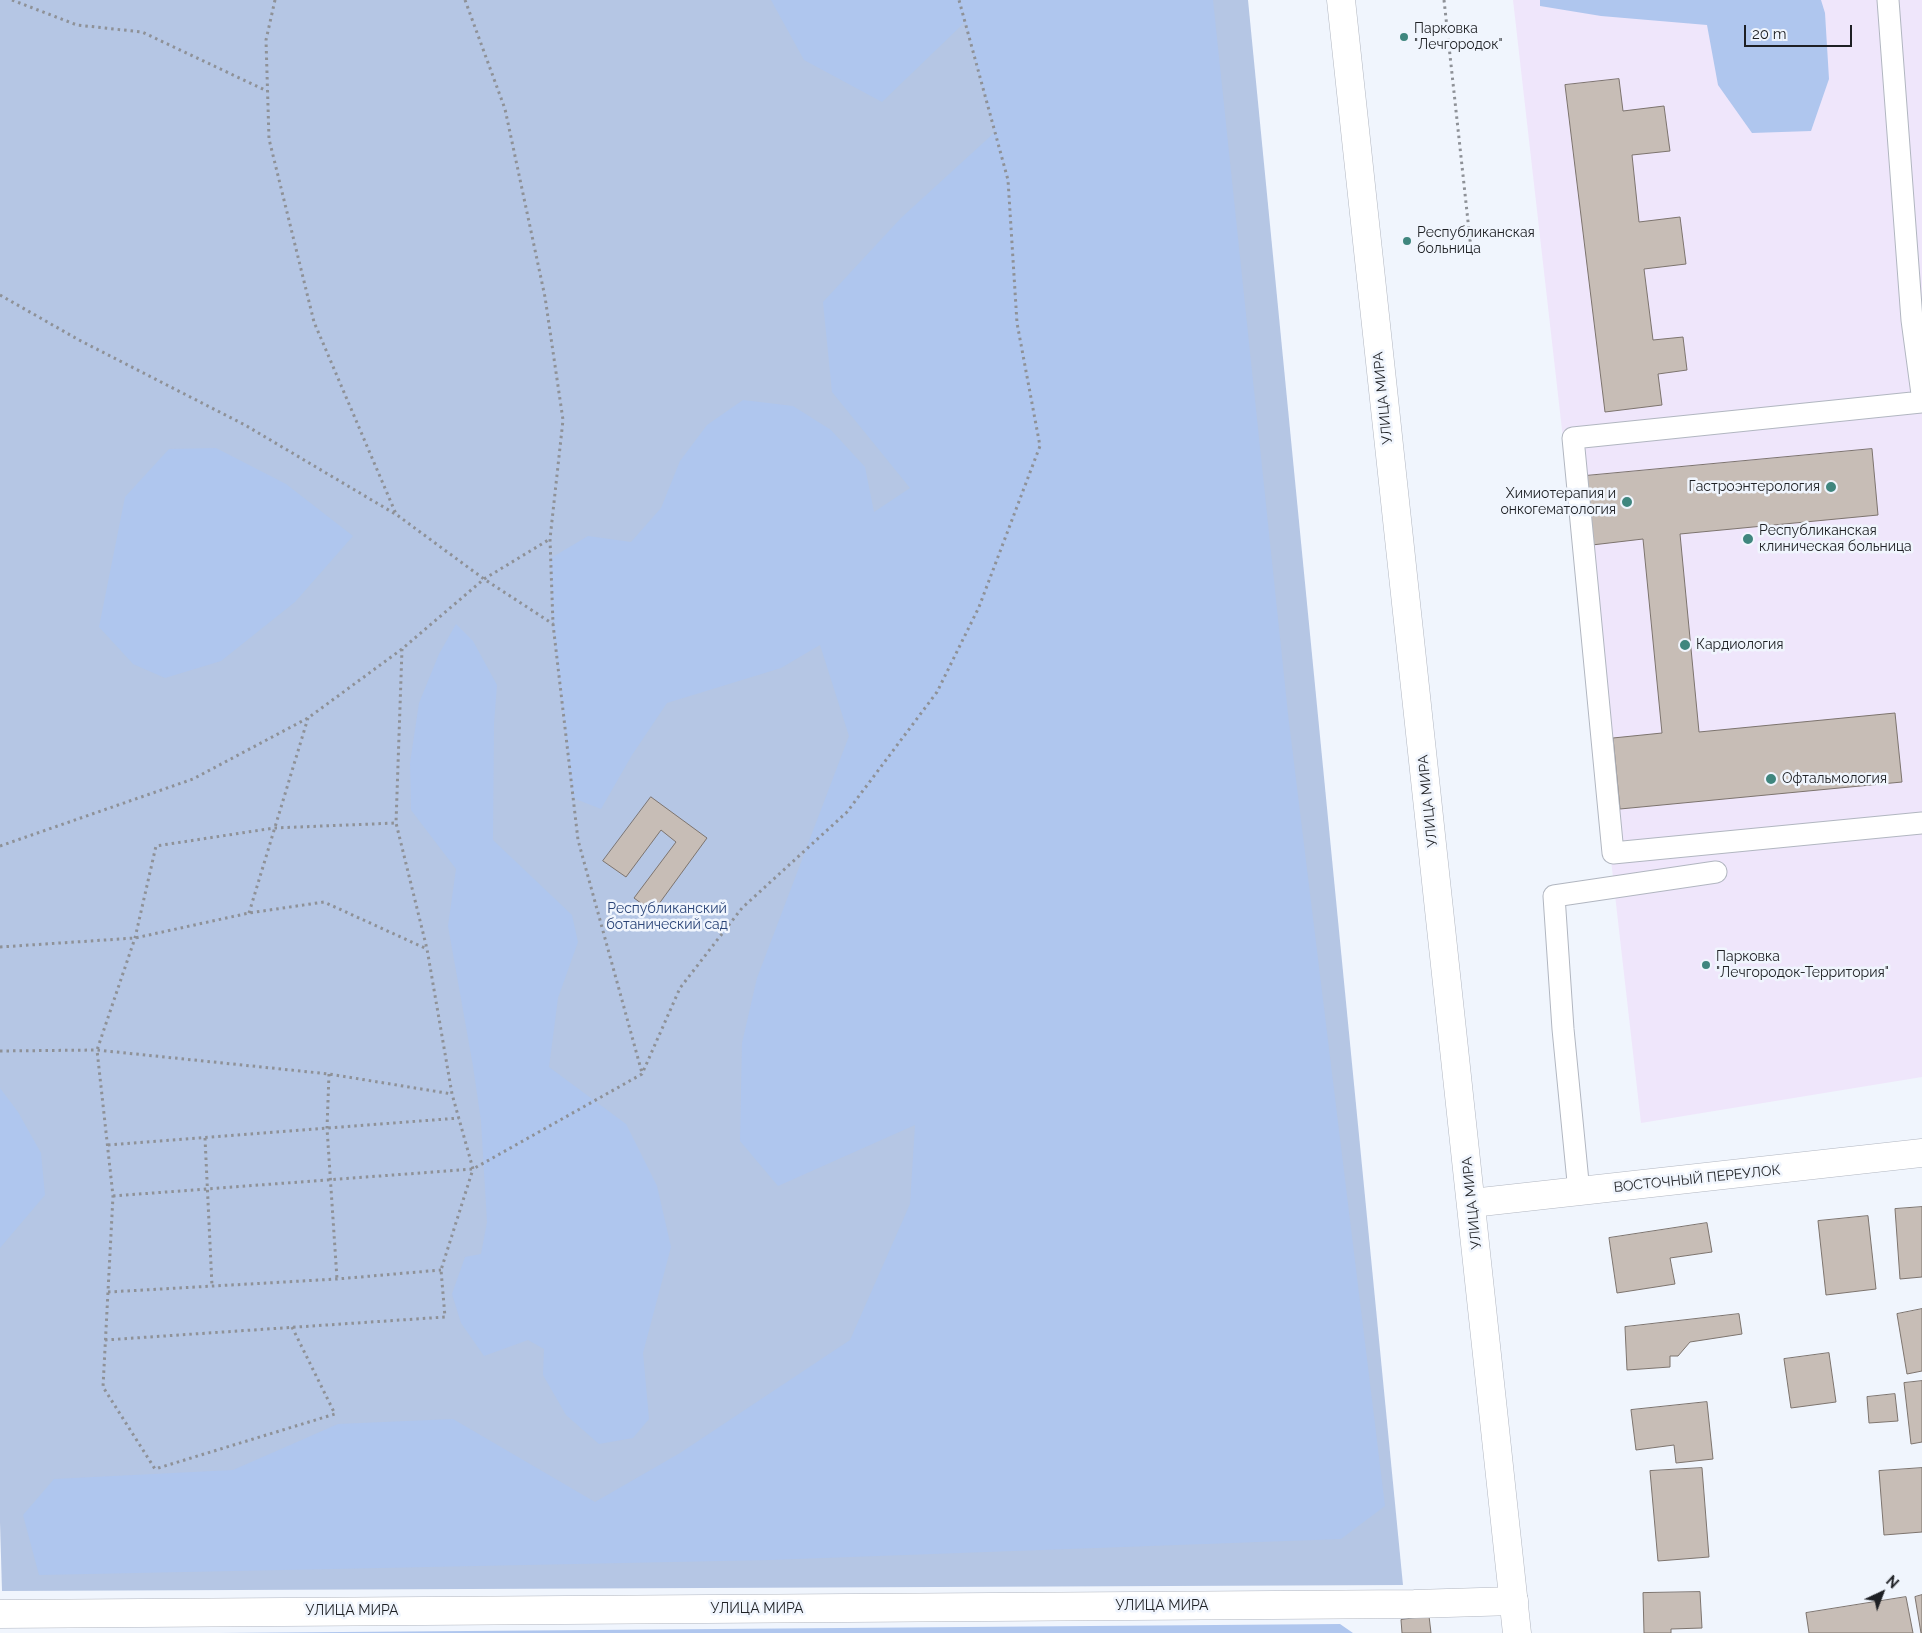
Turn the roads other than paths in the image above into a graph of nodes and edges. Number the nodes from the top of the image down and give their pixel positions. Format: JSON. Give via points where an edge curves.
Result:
{"nodes":[{"id":1,"x":1341,"y":0,"type":"edge"},
{"id":2,"x":1888,"y":0,"type":"edge"},
{"id":3,"x":1922,"y":394,"type":"edge"},
{"id":4,"x":1922,"y":402,"type":"edge"},
{"id":5,"x":1922,"y":823,"type":"edge"},
{"id":6,"x":1716,"y":872,"type":"dead end"},
{"id":7,"x":1922,"y":1153,"type":"edge"},
{"id":8,"x":1579,"y":1192,"type":"junction"},
{"id":9,"x":1472,"y":1203,"type":"junction"},
{"id":10,"x":1514,"y":1601,"type":"junction"},
{"id":11,"x":0,"y":1614,"type":"edge"},
{"id":12,"x":1517,"y":1633,"type":"edge"}],
"edges":[{"from":1,"to":9,"type":"street","name":"УЛИЦА МИРА"},
{"from":2,"to":3,"type":"lane","via":[[1912,320]]},
{"from":4,"to":5,"type":"lane","via":[[1573,438],[1613,853]]},
{"from":6,"to":8,"type":"lane","via":[[1554,896],[1562,1029]]},
{"from":7,"to":8,"type":"street","name":"ВОСТОЧНЫЙ ПЕРЕУЛОК"},
{"from":8,"to":9,"type":"street","name":"ВОСТОЧНЫЙ ПЕРЕУЛОК"},
{"from":9,"to":10,"type":"street","name":"УЛИЦА МИРА"},
{"from":10,"to":11,"type":"street","name":"УЛИЦА МИРА"},
{"from":10,"to":12,"type":"street","name":"УЛИЦА МИРА"}]}
